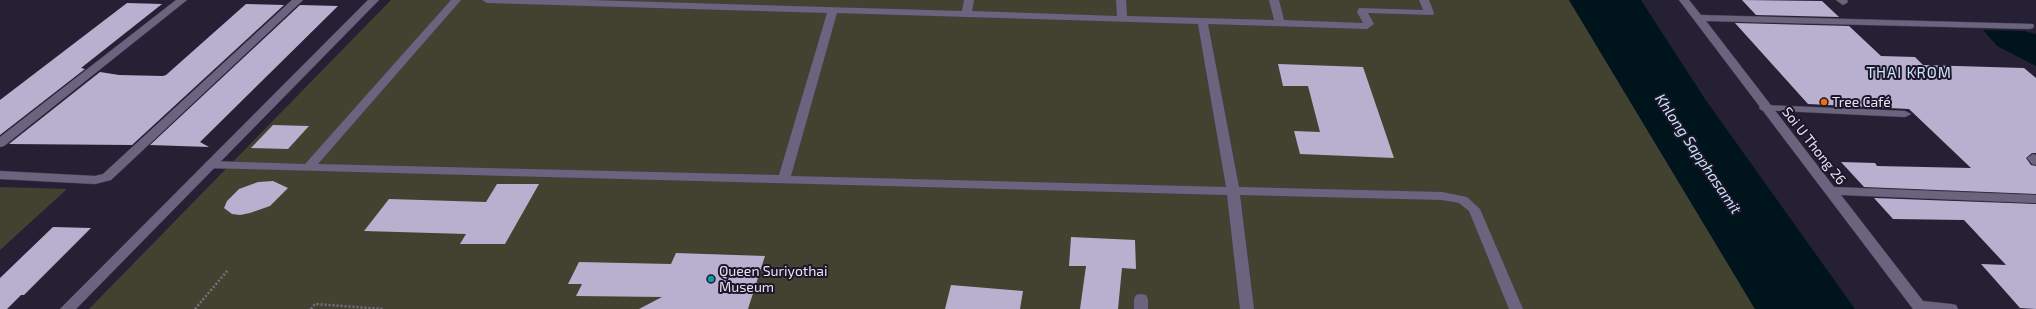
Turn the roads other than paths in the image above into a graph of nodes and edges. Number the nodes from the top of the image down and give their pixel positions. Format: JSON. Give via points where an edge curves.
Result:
{"nodes":[{"id":1,"x":182,"y":0,"type":"edge"},
{"id":2,"x":298,"y":0,"type":"edge"},
{"id":3,"x":374,"y":0,"type":"edge"},
{"id":4,"x":456,"y":0,"type":"edge"},
{"id":5,"x":487,"y":0,"type":"edge"},
{"id":6,"x":969,"y":0,"type":"edge"},
{"id":7,"x":1121,"y":0,"type":"edge"},
{"id":8,"x":1274,"y":0,"type":"edge"},
{"id":9,"x":1424,"y":0,"type":"edge"},
{"id":10,"x":1684,"y":0,"type":"edge"},
{"id":11,"x":833,"y":10,"type":"junction"},
{"id":12,"x":967,"y":13,"type":"junction"},
{"id":13,"x":1122,"y":18,"type":"junction"},
{"id":14,"x":1698,"y":18,"type":"junction"},
{"id":15,"x":1202,"y":20,"type":"junction"},
{"id":16,"x":1279,"y":22,"type":"junction"},
{"id":17,"x":2029,"y":26,"type":"dead end"},
{"id":18,"x":1765,"y":108,"type":"junction"},
{"id":19,"x":1905,"y":114,"type":"dead end"},
{"id":20,"x":0,"y":143,"type":"edge"},
{"id":21,"x":210,"y":165,"type":"junction"},
{"id":22,"x":309,"y":167,"type":"junction"},
{"id":23,"x":0,"y":176,"type":"edge"},
{"id":24,"x":784,"y":179,"type":"junction"},
{"id":25,"x":1233,"y":189,"type":"junction"},
{"id":26,"x":1829,"y":190,"type":"junction"},
{"id":27,"x":2036,"y":198,"type":"edge"},
{"id":28,"x":1920,"y":308,"type":"edge"},
{"id":29,"x":67,"y":309,"type":"edge"},
{"id":30,"x":1247,"y":309,"type":"edge"},
{"id":31,"x":1516,"y":309,"type":"edge"},
{"id":32,"x":1951,"y":309,"type":"edge"}],
"edges":[{"from":1,"to":20,"type":"street"},
{"from":2,"to":23,"type":"street","via":[[106,177],[95,180]]},
{"from":3,"to":21,"type":"street"},
{"from":4,"to":22,"type":"street"},
{"from":5,"to":11,"type":"street"},
{"from":6,"to":12,"type":"street"},
{"from":7,"to":13,"type":"street"},
{"from":8,"to":16,"type":"street"},
{"from":9,"to":16,"type":"street","via":[[1430,11],[1427,14],[1363,10],[1369,24],[1367,26]]},
{"from":10,"to":14,"type":"street","name":"Soi U Thong 26"},
{"from":11,"to":12,"type":"street"},
{"from":11,"to":24,"type":"street"},
{"from":12,"to":13,"type":"street"},
{"from":13,"to":15,"type":"street"},
{"from":14,"to":17,"type":"street"},
{"from":14,"to":18,"type":"street","name":"Soi U Thong 26"},
{"from":15,"to":16,"type":"street"},
{"from":15,"to":25,"type":"street"},
{"from":18,"to":19,"type":"street"},
{"from":18,"to":26,"type":"street","name":"Soi U Thong 26"},
{"from":21,"to":22,"type":"street"},
{"from":21,"to":29,"type":"street"},
{"from":22,"to":24,"type":"street"},
{"from":24,"to":25,"type":"street"},
{"from":25,"to":30,"type":"street"},
{"from":25,"to":31,"type":"street","via":[[1442,196],[1463,200],[1474,209]]},
{"from":26,"to":27,"type":"street"},
{"from":26,"to":28,"type":"street","name":"Soi U Thong 26"},
{"from":28,"to":32,"type":"street"}]}
